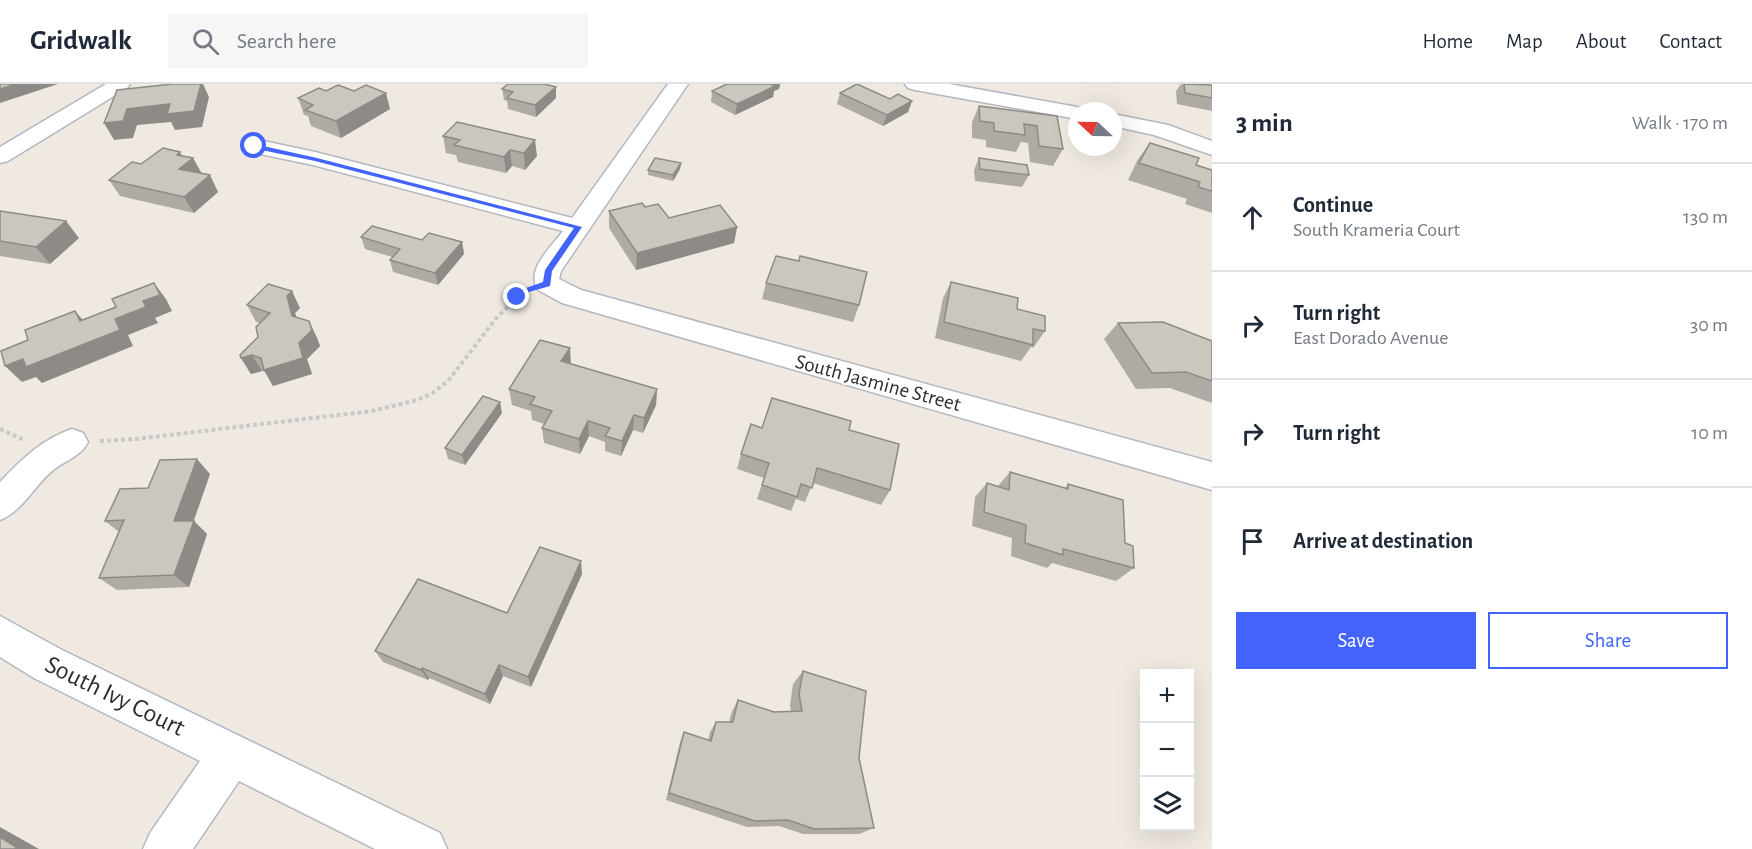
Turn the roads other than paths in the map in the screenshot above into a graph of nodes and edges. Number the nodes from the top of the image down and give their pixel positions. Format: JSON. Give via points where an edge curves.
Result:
{"nodes":[{"id":1,"x":120,"y":84,"type":"edge"},
{"id":2,"x":678,"y":84,"type":"edge"},
{"id":3,"x":915,"y":84,"type":"edge"},
{"id":4,"x":1021,"y":93,"type":"edge"},
{"id":5,"x":1068,"y":110,"type":"edge"},
{"id":6,"x":1122,"y":122,"type":"edge"},
{"id":7,"x":254,"y":146,"type":"dead end"},
{"id":8,"x":1212,"y":148,"type":"edge"},
{"id":9,"x":0,"y":156,"type":"edge"},
{"id":10,"x":578,"y":227,"type":"junction"},
{"id":11,"x":72,"y":442,"type":"road end"},
{"id":12,"x":1212,"y":476,"type":"edge"},
{"id":13,"x":0,"y":505,"type":"edge"},
{"id":14,"x":0,"y":635,"type":"edge"},
{"id":15,"x":232,"y":753,"type":"junction"},
{"id":16,"x":166,"y":849,"type":"edge"},
{"id":17,"x":424,"y":849,"type":"edge"}],
"edges":[{"from":1,"to":9,"type":"street"},
{"from":2,"to":10,"type":"street"},
{"from":3,"to":4,"type":"street"},
{"from":4,"to":5,"type":"street"},
{"from":6,"to":8,"type":"street"},
{"from":7,"to":10,"type":"street"},
{"from":10,"to":12,"type":"street","name":"South Jasmine Street","via":[[546,278],[547,284],[572,297]]},
{"from":11,"to":13,"type":"street","via":[[40,462]]},
{"from":14,"to":15,"type":"street","name":"South Ivy Court","via":[[48,664]]},
{"from":15,"to":16,"type":"street"},
{"from":15,"to":17,"type":"street","name":"South Ivy Court"}]}
